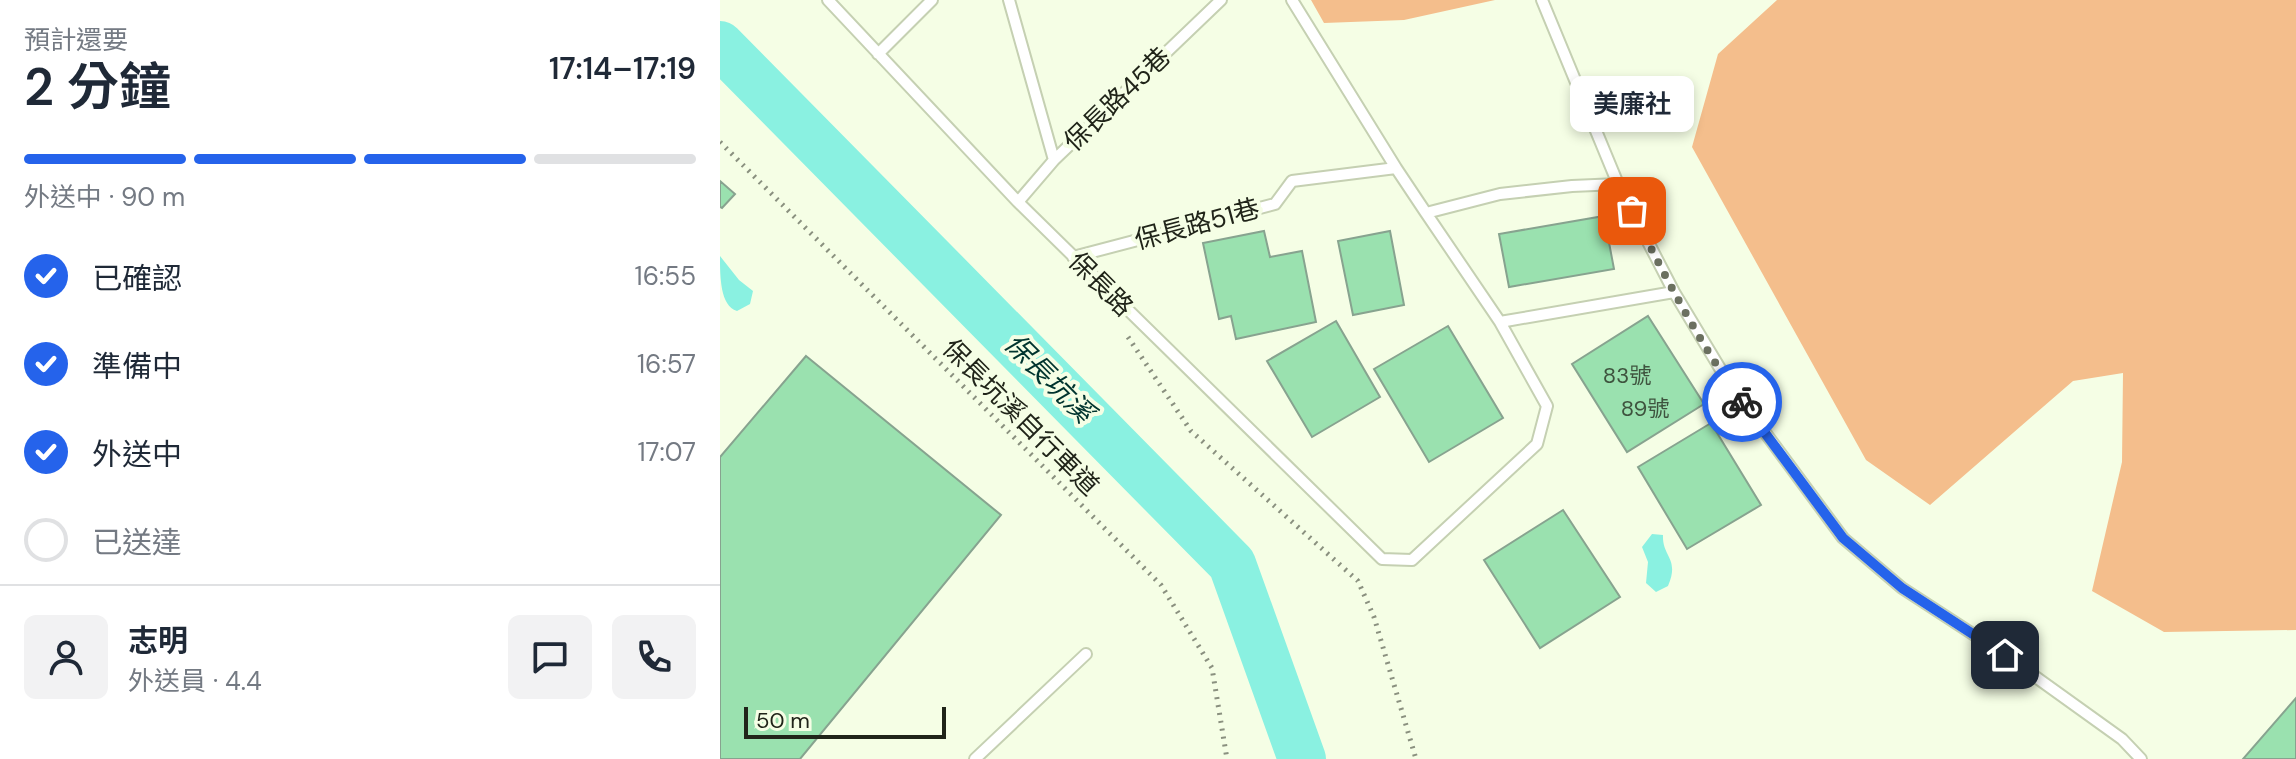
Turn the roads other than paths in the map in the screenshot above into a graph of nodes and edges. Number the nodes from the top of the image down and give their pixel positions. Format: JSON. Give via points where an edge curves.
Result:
{"nodes":[{"id":1,"x":828,"y":0,"type":"edge"},
{"id":2,"x":932,"y":0,"type":"edge"},
{"id":3,"x":1009,"y":0,"type":"edge"},
{"id":4,"x":1221,"y":0,"type":"edge"},
{"id":5,"x":1292,"y":0,"type":"edge"},
{"id":6,"x":1542,"y":0,"type":"edge"},
{"id":7,"x":878,"y":54,"type":"junction"},
{"id":8,"x":1054,"y":160,"type":"junction"},
{"id":9,"x":1396,"y":168,"type":"junction"},
{"id":10,"x":1618,"y":184,"type":"junction"},
{"id":11,"x":1018,"y":202,"type":"junction"},
{"id":12,"x":1426,"y":213,"type":"junction"},
{"id":13,"x":1073,"y":257,"type":"junction"},
{"id":14,"x":1674,"y":292,"type":"junction"},
{"id":15,"x":1500,"y":322,"type":"junction"},
{"id":16,"x":1086,"y":654,"type":"dead end"},
{"id":17,"x":975,"y":759,"type":"edge"},
{"id":18,"x":2141,"y":759,"type":"edge"}],
"edges":[{"from":1,"to":7,"type":"lane","name":"保長路"},
{"from":2,"to":7,"type":"lane"},
{"from":3,"to":8,"type":"lane"},
{"from":4,"to":8,"type":"lane","name":"保長路45巷"},
{"from":5,"to":9,"type":"lane"},
{"from":6,"to":10,"type":"lane"},
{"from":7,"to":11,"type":"lane","name":"保長路"},
{"from":8,"to":11,"type":"lane","name":"保長路45巷"},
{"from":9,"to":12,"type":"lane"},
{"from":9,"to":13,"type":"lane","name":"保長路51巷","via":[[1292,181],[1275,204]]},
{"from":10,"to":12,"type":"lane","via":[[1500,194]]},
{"from":10,"to":14,"type":"lane"},
{"from":11,"to":13,"type":"lane","name":"保長路"},
{"from":12,"to":15,"type":"lane"},
{"from":13,"to":15,"type":"lane","name":"保長路","via":[[1382,559],[1412,560],[1537,444],[1547,406]]},
{"from":14,"to":15,"type":"lane"},
{"from":14,"to":18,"type":"lane","via":[[1730,385],[1843,538],[1902,588],[2005,655],[2122,739]]},
{"from":16,"to":17,"type":"lane"}]}
